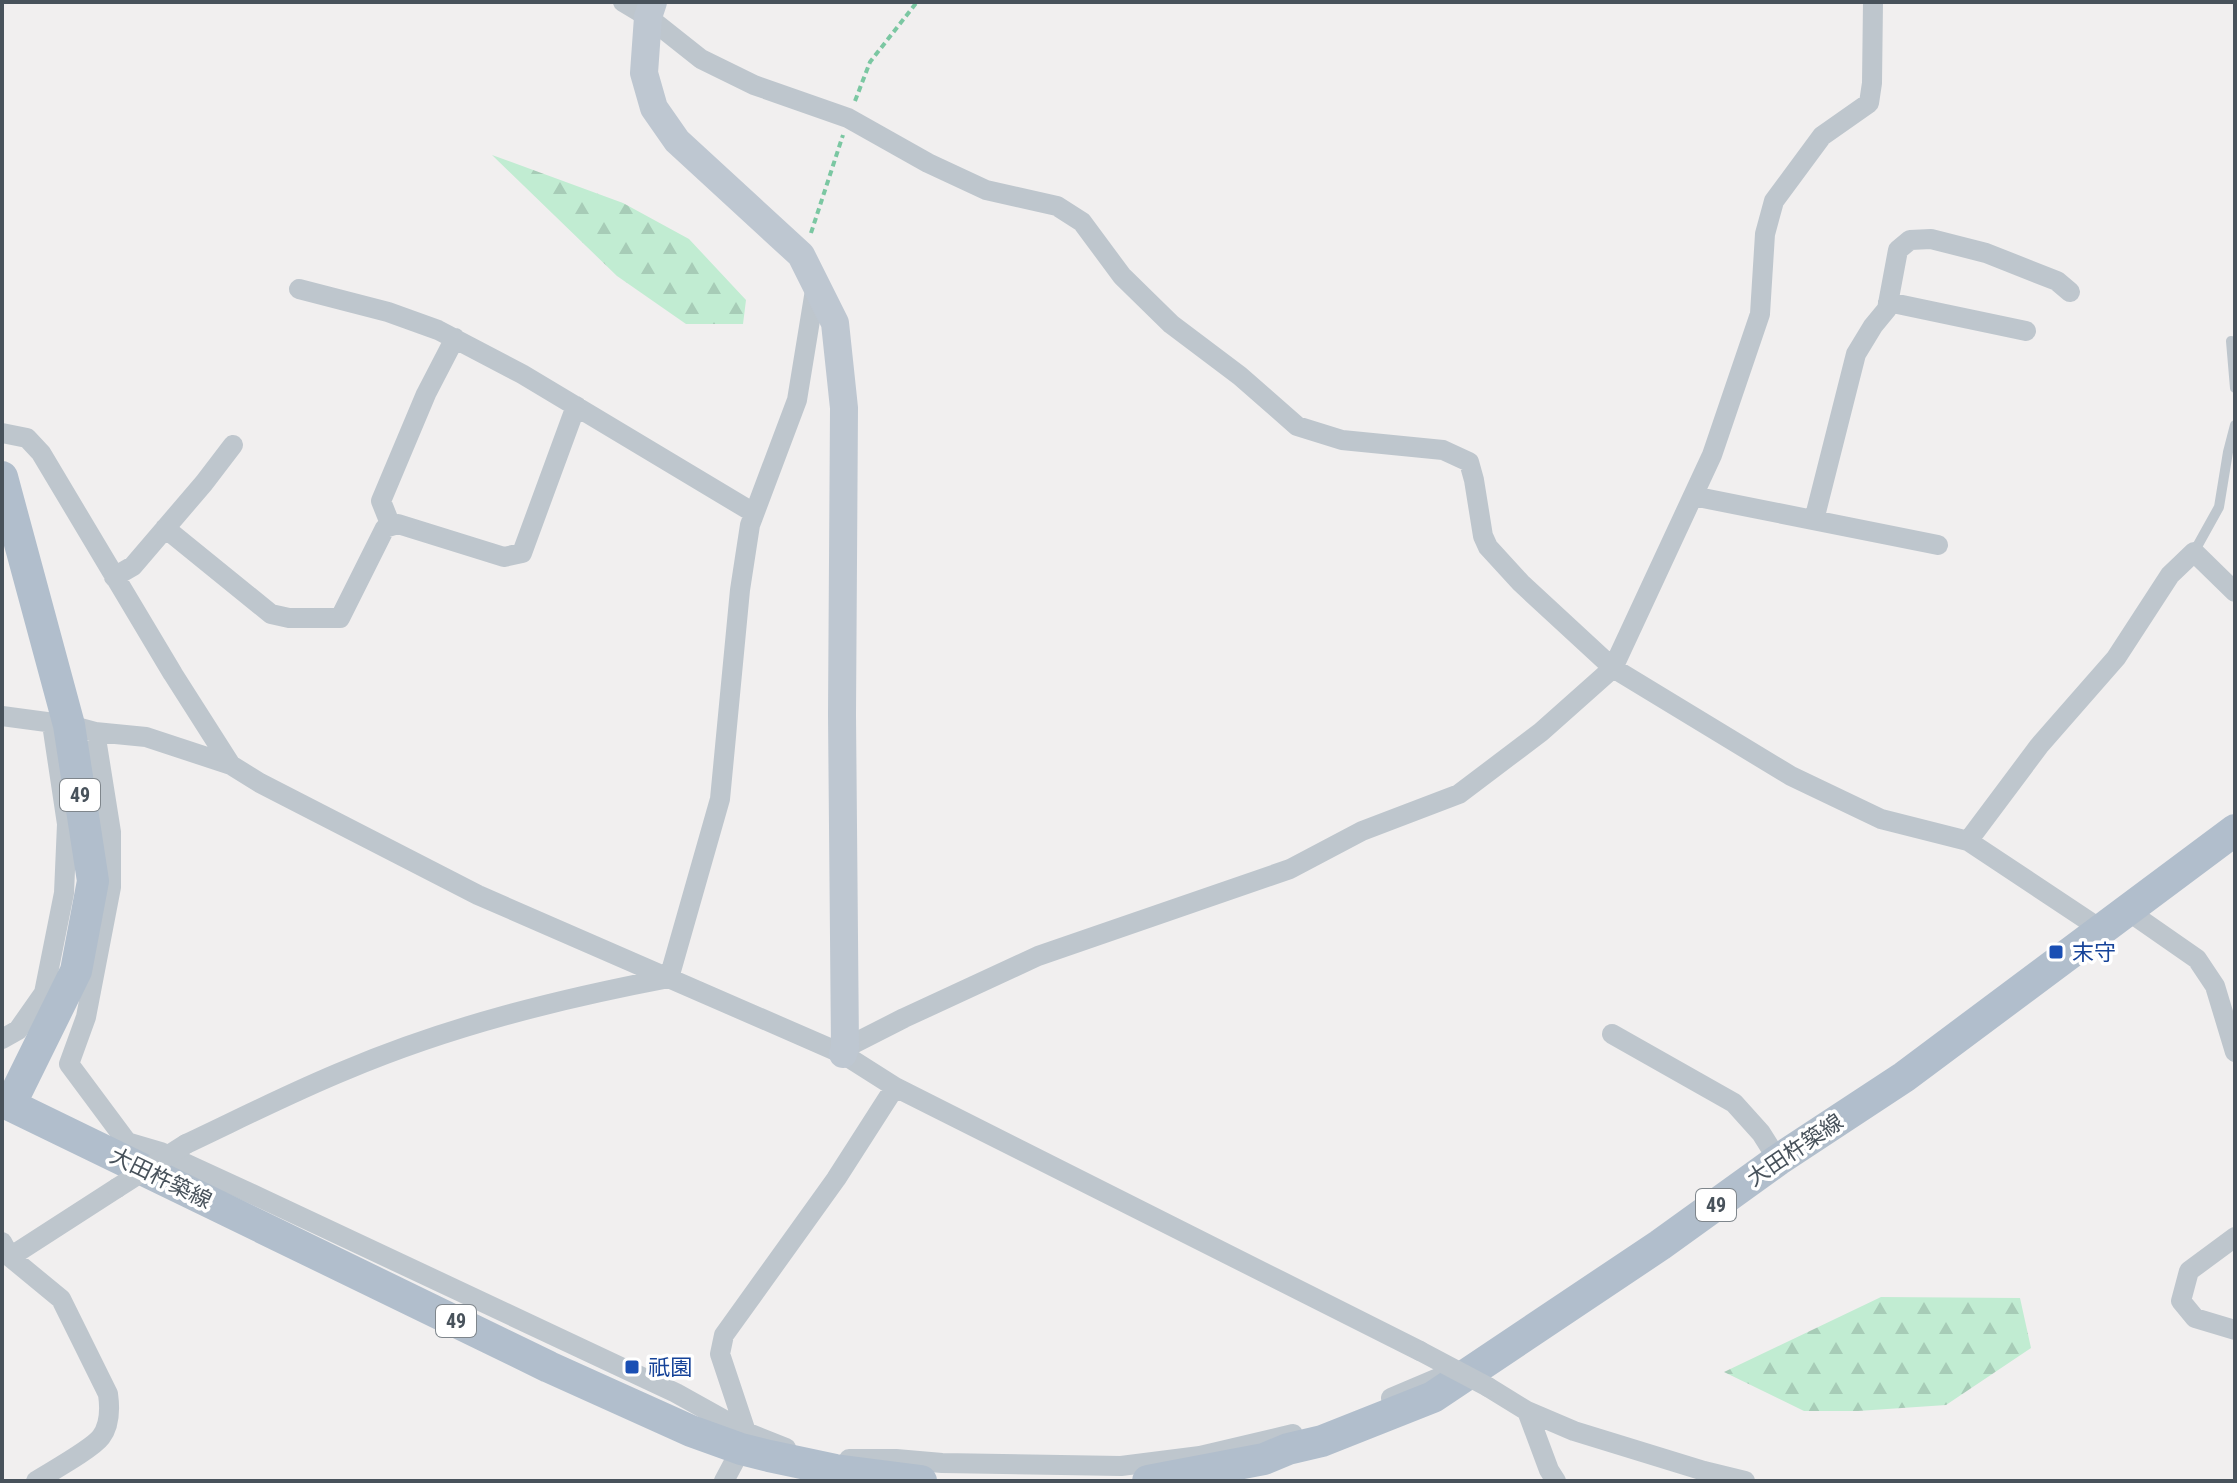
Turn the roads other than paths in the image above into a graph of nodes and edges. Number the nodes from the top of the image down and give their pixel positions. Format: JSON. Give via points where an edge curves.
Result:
{"nodes":[{"id":1,"x":623,"y":2,"type":"edge"},
{"id":2,"x":1873,"y":2,"type":"edge"},
{"id":3,"x":650,"y":10,"type":"edge"},
{"id":4,"x":816,"y":284,"type":"junction"},
{"id":5,"x":299,"y":289,"type":"dead end"},
{"id":6,"x":2070,"y":292,"type":"dead end"},
{"id":7,"x":1888,"y":302,"type":"junction"},
{"id":8,"x":2026,"y":331,"type":"dead end"},
{"id":9,"x":455,"y":338,"type":"junction"},
{"id":10,"x":2231,"y":341,"type":"dead end"},
{"id":11,"x":2235,"y":388,"type":"edge"},
{"id":12,"x":576,"y":406,"type":"junction"},
{"id":13,"x":2235,"y":425,"type":"edge"},
{"id":14,"x":2,"y":433,"type":"edge"},
{"id":15,"x":233,"y":445,"type":"dead end"},
{"id":16,"x":2,"y":477,"type":"edge"},
{"id":17,"x":1693,"y":496,"type":"junction"},
{"id":18,"x":754,"y":513,"type":"junction"},
{"id":19,"x":1814,"y":520,"type":"junction"},
{"id":20,"x":391,"y":526,"type":"junction"},
{"id":21,"x":165,"y":528,"type":"junction"},
{"id":22,"x":1938,"y":545,"type":"dead end"},
{"id":23,"x":2194,"y":552,"type":"junction"},
{"id":24,"x":114,"y":577,"type":"junction"},
{"id":25,"x":2235,"y":592,"type":"edge"},
{"id":26,"x":1613,"y":668,"type":"junction"},
{"id":27,"x":2,"y":716,"type":"edge"},
{"id":28,"x":72,"y":727,"type":"junction"},
{"id":29,"x":231,"y":765,"type":"junction"},
{"id":30,"x":2235,"y":823,"type":"edge"},
{"id":31,"x":2235,"y":830,"type":"edge"},
{"id":32,"x":1968,"y":841,"type":"junction"},
{"id":33,"x":2109,"y":920,"type":"junction"},
{"id":34,"x":669,"y":978,"type":"junction"},
{"id":35,"x":1612,"y":1034,"type":"dead end"},
{"id":36,"x":2,"y":1039,"type":"edge"},
{"id":37,"x":844,"y":1051,"type":"junction"},
{"id":38,"x":2235,"y":1052,"type":"edge"},
{"id":39,"x":895,"y":1087,"type":"junction"},
{"id":40,"x":6,"y":1103,"type":"edge"},
{"id":41,"x":1776,"y":1157,"type":"junction"},
{"id":42,"x":2235,"y":1237,"type":"edge"},
{"id":43,"x":6,"y":1250,"type":"edge"},
{"id":44,"x":2235,"y":1330,"type":"edge"},
{"id":45,"x":1527,"y":1411,"type":"junction"},
{"id":46,"x":744,"y":1440,"type":"junction"},
{"id":47,"x":36,"y":1481,"type":"edge"},
{"id":48,"x":724,"y":1481,"type":"edge"},
{"id":49,"x":921,"y":1481,"type":"edge"},
{"id":50,"x":1148,"y":1481,"type":"edge"},
{"id":51,"x":1556,"y":1481,"type":"edge"},
{"id":52,"x":1745,"y":1481,"type":"edge"}],
"edges":[{"from":1,"to":3,"type":"street"},
{"from":2,"to":17,"type":"street","via":[[1869,103],[1822,136],[1774,201],[1765,234],[1760,314]]},
{"from":3,"to":4,"type":"street","via":[[644,73],[654,108],[677,141],[801,255]]},
{"from":3,"to":26,"type":"street","via":[[701,59],[754,85],[848,118],[986,190],[1057,206],[1082,222],[1122,276],[1171,324],[1297,426],[1342,440],[1443,450],[1469,462],[1488,547]]},
{"from":4,"to":18,"type":"street","via":[[797,400]]},
{"from":4,"to":37,"type":"street","via":[[835,323],[844,408]]},
{"from":5,"to":9,"type":"street","via":[[388,312]]},
{"from":6,"to":7,"type":"street","via":[[2057,281],[1986,253],[1931,239],[1910,240],[1898,250]]},
{"from":7,"to":8,"type":"street"},
{"from":7,"to":19,"type":"street","via":[[1856,354]]},
{"from":9,"to":12,"type":"street"},
{"from":9,"to":20,"type":"street","via":[[381,501]]},
{"from":10,"to":11,"type":"lane"},
{"from":12,"to":18,"type":"street"},
{"from":12,"to":20,"type":"street","via":[[522,553],[504,557]]},
{"from":13,"to":23,"type":"lane","via":[[2219,507]]},
{"from":14,"to":24,"type":"street","via":[[27,438],[41,453]]},
{"from":15,"to":21,"type":"street"},
{"from":16,"to":28,"type":"main road","name":"大田杵築線","number":"49"},
{"from":17,"to":19,"type":"street"},
{"from":17,"to":26,"type":"street"},
{"from":18,"to":34,"type":"street","via":[[740,590],[720,799]]},
{"from":19,"to":22,"type":"street"},
{"from":20,"to":21,"type":"street","via":[[385,528],[340,618],[271,614]]},
{"from":21,"to":24,"type":"street","via":[[133,566]]},
{"from":23,"to":25,"type":"street"},
{"from":23,"to":32,"type":"street","via":[[2170,575],[2116,658],[2039,746]]},
{"from":24,"to":29,"type":"street"},
{"from":26,"to":32,"type":"street","via":[[1791,776],[1881,819]]},
{"from":26,"to":37,"type":"street","via":[[1459,794],[1362,831],[1290,869],[1038,956]]},
{"from":27,"to":28,"type":"street"},
{"from":28,"to":29,"type":"street","via":[[146,737]]},
{"from":28,"to":36,"type":"street","via":[[64,893],[44,993],[18,1030]]},
{"from":28,"to":40,"type":"main road","name":"大田杵築線","number":"49","via":[[93,881],[76,971]]},
{"from":28,"to":46,"type":"street","via":[[111,832],[111,887],[86,1017],[69,1064],[127,1142],[161,1152],[676,1393]]},
{"from":29,"to":34,"type":"street","via":[[478,895]]},
{"from":30,"to":33,"type":"street","via":[[2188,854]]},
{"from":31,"to":33,"type":"main road","name":"大田杵築線","number":"49"},
{"from":32,"to":33,"type":"street"},
{"from":33,"to":38,"type":"street","via":[[2197,959],[2215,986]]},
{"from":33,"to":41,"type":"main road","name":"大田杵築線","number":"49","via":[[1904,1077]]},
{"from":34,"to":37,"type":"street"},
{"from":34,"to":43,"type":"street","bridge":true,"via":[[486,1019],[347,1069],[186,1144]]},
{"from":35,"to":41,"type":"street","via":[[1734,1103]]},
{"from":37,"to":39,"type":"street"},
{"from":39,"to":45,"type":"street","bridge":true,"via":[[1420,1351]]},
{"from":39,"to":46,"type":"street","via":[[724,1335],[720,1354]]},
{"from":40,"to":46,"type":"main road","name":"大田杵築線","number":"49","via":[[577,1380],[691,1431]]},
{"from":41,"to":46,"type":"street","via":[[1741,1170],[1451,1372],[1306,1431],[1200,1456],[1121,1466],[837,1460]]},
{"from":41,"to":50,"type":"main road","name":"大田杵築線","number":"49","via":[[1660,1245],[1433,1397],[1264,1459]]},
{"from":42,"to":44,"type":"street","via":[[2189,1271],[2181,1301],[2195,1318]]},
{"from":43,"to":47,"type":"street","via":[[61,1299],[110,1407],[100,1439]]},
{"from":45,"to":51,"type":"street"},
{"from":45,"to":52,"type":"street","via":[[1574,1431]]},
{"from":46,"to":48,"type":"street"},
{"from":46,"to":49,"type":"main road","name":"大田杵築線","number":"49","via":[[835,1470]]}]}
